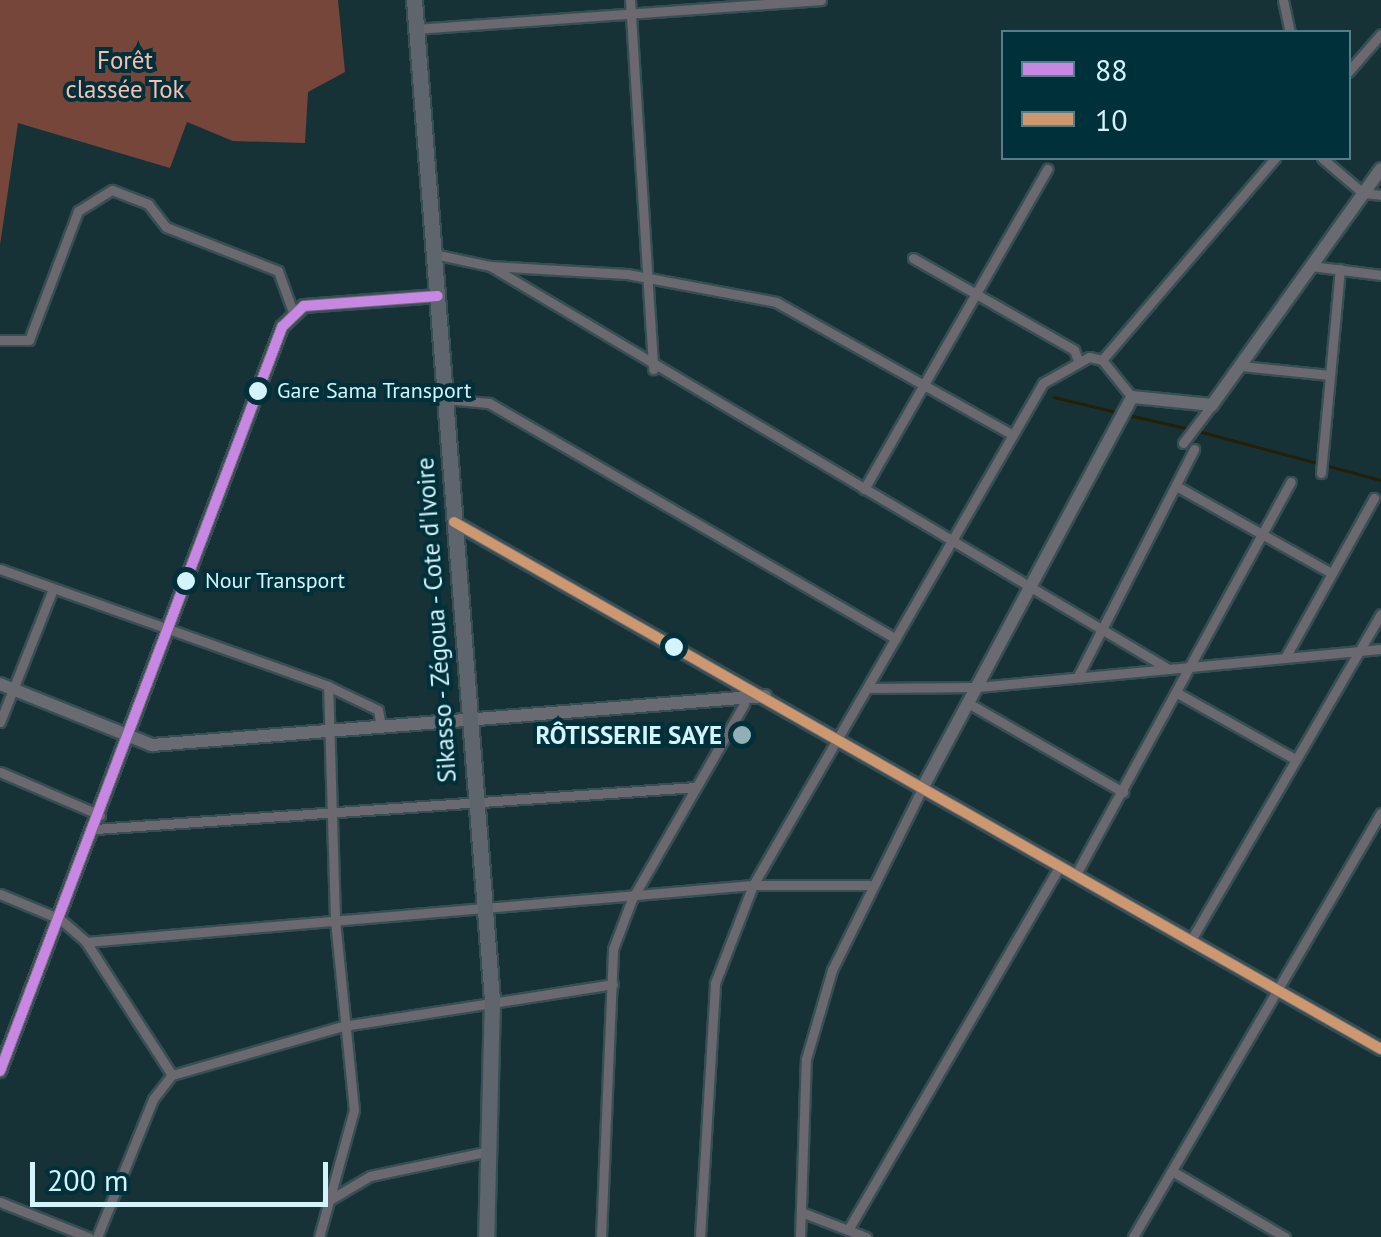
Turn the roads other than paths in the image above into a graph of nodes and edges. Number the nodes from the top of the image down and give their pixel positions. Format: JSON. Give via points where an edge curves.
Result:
{"nodes":[{"id":1,"x":414,"y":0,"type":"edge"},
{"id":2,"x":813,"y":0,"type":"edge"},
{"id":3,"x":822,"y":0,"type":"edge"},
{"id":4,"x":1283,"y":0,"type":"edge"},
{"id":5,"x":630,"y":6,"type":"edge"},
{"id":6,"x":416,"y":29,"type":"junction"},
{"id":7,"x":1292,"y":30,"type":"edge"},
{"id":8,"x":1381,"y":34,"type":"edge"},
{"id":9,"x":1351,"y":69,"type":"edge"},
{"id":10,"x":1273,"y":160,"type":"edge"},
{"id":11,"x":1324,"y":160,"type":"edge"},
{"id":12,"x":1381,"y":168,"type":"edge"},
{"id":13,"x":1047,"y":169,"type":"dead end"},
{"id":14,"x":1363,"y":192,"type":"junction"},
{"id":15,"x":1381,"y":195,"type":"edge"},
{"id":16,"x":434,"y":254,"type":"junction"},
{"id":17,"x":913,"y":258,"type":"dead end"},
{"id":18,"x":490,"y":266,"type":"junction"},
{"id":19,"x":1311,"y":266,"type":"junction"},
{"id":20,"x":1340,"y":270,"type":"junction"},
{"id":21,"x":1381,"y":275,"type":"edge"},
{"id":22,"x":648,"y":278,"type":"junction"},
{"id":23,"x":978,"y":293,"type":"junction"},
{"id":24,"x":438,"y":296,"type":"junction"},
{"id":25,"x":293,"y":312,"type":"junction"},
{"id":26,"x":0,"y":340,"type":"edge"},
{"id":27,"x":1078,"y":360,"type":"junction"},
{"id":28,"x":1102,"y":360,"type":"junction"},
{"id":29,"x":1242,"y":366,"type":"junction"},
{"id":30,"x":653,"y":368,"type":"junction"},
{"id":31,"x":1330,"y":375,"type":"junction"},
{"id":32,"x":927,"y":383,"type":"junction"},
{"id":33,"x":1132,"y":397,"type":"junction"},
{"id":34,"x":445,"y":399,"type":"junction"},
{"id":35,"x":1212,"y":405,"type":"junction"},
{"id":36,"x":1011,"y":434,"type":"junction"},
{"id":37,"x":1184,"y":443,"type":"dead end"},
{"id":38,"x":1194,"y":449,"type":"dead end"},
{"id":39,"x":1321,"y":473,"type":"dead end"},
{"id":40,"x":1291,"y":482,"type":"dead end"},
{"id":41,"x":1178,"y":487,"type":"junction"},
{"id":42,"x":864,"y":489,"type":"junction"},
{"id":43,"x":1374,"y":498,"type":"dead end"},
{"id":44,"x":454,"y":522,"type":"junction"},
{"id":45,"x":1265,"y":536,"type":"junction"},
{"id":46,"x":953,"y":541,"type":"junction"},
{"id":47,"x":0,"y":569,"type":"edge"},
{"id":48,"x":1331,"y":573,"type":"junction"},
{"id":49,"x":1034,"y":587,"type":"junction"},
{"id":50,"x":52,"y":588,"type":"junction"},
{"id":51,"x":1381,"y":614,"type":"edge"},
{"id":52,"x":163,"y":628,"type":"junction"},
{"id":53,"x":1104,"y":630,"type":"junction"},
{"id":54,"x":896,"y":639,"type":"junction"},
{"id":55,"x":1361,"y":648,"type":"junction"},
{"id":56,"x":1381,"y":649,"type":"edge"},
{"id":57,"x":1286,"y":656,"type":"junction"},
{"id":58,"x":1167,"y":668,"type":"junction"},
{"id":59,"x":1195,"y":668,"type":"junction"},
{"id":60,"x":1078,"y":676,"type":"junction"},
{"id":61,"x":7,"y":686,"type":"edge"},
{"id":62,"x":328,"y":686,"type":"junction"},
{"id":63,"x":978,"y":687,"type":"junction"},
{"id":64,"x":868,"y":688,"type":"junction"},
{"id":65,"x":1179,"y":694,"type":"junction"},
{"id":66,"x":764,"y":696,"type":"junction"},
{"id":67,"x":968,"y":703,"type":"junction"},
{"id":68,"x":744,"y":704,"type":"junction"},
{"id":69,"x":468,"y":721,"type":"junction"},
{"id":70,"x":0,"y":722,"type":"edge"},
{"id":71,"x":382,"y":727,"type":"junction"},
{"id":72,"x":327,"y":731,"type":"junction"},
{"id":73,"x":128,"y":736,"type":"junction"},
{"id":74,"x":840,"y":738,"type":"junction"},
{"id":75,"x":1295,"y":759,"type":"junction"},
{"id":76,"x":0,"y":772,"type":"edge"},
{"id":77,"x":696,"y":787,"type":"junction"},
{"id":78,"x":923,"y":787,"type":"junction"},
{"id":79,"x":1123,"y":792,"type":"junction"},
{"id":80,"x":475,"y":801,"type":"junction"},
{"id":81,"x":332,"y":812,"type":"junction"},
{"id":82,"x":1381,"y":813,"type":"edge"},
{"id":83,"x":98,"y":822,"type":"junction"},
{"id":84,"x":1060,"y":865,"type":"junction"},
{"id":85,"x":1076,"y":874,"type":"junction"},
{"id":86,"x":753,"y":885,"type":"junction"},
{"id":87,"x":869,"y":885,"type":"junction"},
{"id":88,"x":0,"y":894,"type":"edge"},
{"id":89,"x":632,"y":899,"type":"junction"},
{"id":90,"x":482,"y":909,"type":"junction"},
{"id":91,"x":334,"y":918,"type":"junction"},
{"id":92,"x":60,"y":919,"type":"junction"},
{"id":93,"x":1191,"y":940,"type":"junction"},
{"id":94,"x":86,"y":942,"type":"junction"},
{"id":95,"x":613,"y":984,"type":"junction"},
{"id":96,"x":1277,"y":991,"type":"junction"},
{"id":97,"x":492,"y":999,"type":"junction"},
{"id":98,"x":344,"y":1026,"type":"junction"},
{"id":99,"x":1381,"y":1049,"type":"edge"},
{"id":100,"x":0,"y":1069,"type":"edge"},
{"id":101,"x":172,"y":1075,"type":"junction"},
{"id":102,"x":493,"y":1151,"type":"junction"},
{"id":103,"x":1172,"y":1171,"type":"junction"},
{"id":104,"x":330,"y":1200,"type":"junction"},
{"id":105,"x":0,"y":1202,"type":"edge"},
{"id":106,"x":801,"y":1212,"type":"junction"},
{"id":107,"x":849,"y":1228,"type":"junction"},
{"id":108,"x":88,"y":1237,"type":"edge"},
{"id":109,"x":97,"y":1237,"type":"edge"},
{"id":110,"x":319,"y":1237,"type":"edge"},
{"id":111,"x":486,"y":1237,"type":"edge"},
{"id":112,"x":601,"y":1237,"type":"edge"},
{"id":113,"x":700,"y":1237,"type":"edge"},
{"id":114,"x":800,"y":1237,"type":"edge"},
{"id":115,"x":866,"y":1237,"type":"edge"},
{"id":116,"x":1133,"y":1237,"type":"edge"},
{"id":117,"x":1286,"y":1237,"type":"edge"}],
"edges":[{"from":1,"to":6,"type":"highway","name":"Sikasso - Zégoua - Cote d'Ivoire"},
{"from":2,"to":3,"type":"street"},
{"from":2,"to":5,"type":"street"},
{"from":4,"to":7,"type":"street"},
{"from":5,"to":6,"type":"street"},
{"from":5,"to":22,"type":"street"},
{"from":6,"to":16,"type":"highway","name":"Sikasso - Zégoua - Cote d'Ivoire"},
{"from":8,"to":9,"type":"street"},
{"from":10,"to":28,"type":"street"},
{"from":11,"to":14,"type":"street"},
{"from":12,"to":14,"type":"street"},
{"from":13,"to":23,"type":"street"},
{"from":14,"to":15,"type":"street"},
{"from":14,"to":19,"type":"street"},
{"from":16,"to":18,"type":"street"},
{"from":16,"to":24,"type":"highway","name":"Sikasso - Zégoua - Cote d'Ivoire"},
{"from":17,"to":23,"type":"street"},
{"from":18,"to":22,"type":"street","via":[[522,262]]},
{"from":18,"to":30,"type":"street"},
{"from":19,"to":20,"type":"street"},
{"from":19,"to":29,"type":"street"},
{"from":20,"to":21,"type":"street"},
{"from":20,"to":31,"type":"street"},
{"from":22,"to":30,"type":"street"},
{"from":22,"to":32,"type":"street","via":[[776,302]]},
{"from":23,"to":27,"type":"street"},
{"from":23,"to":32,"type":"street"},
{"from":24,"to":25,"type":"street"},
{"from":24,"to":34,"type":"highway","name":"Sikasso - Zégoua - Cote d'Ivoire"},
{"from":25,"to":26,"type":"street","via":[[278,270],[166,227],[148,204],[112,190],[78,211],[29,340]]},
{"from":25,"to":52,"type":"street"},
{"from":27,"to":28,"type":"street"},
{"from":27,"to":36,"type":"street","via":[[1043,383]]},
{"from":28,"to":33,"type":"street"},
{"from":29,"to":31,"type":"street"},
{"from":29,"to":35,"type":"street"},
{"from":30,"to":42,"type":"street"},
{"from":31,"to":39,"type":"street"},
{"from":32,"to":36,"type":"street"},
{"from":32,"to":42,"type":"street"},
{"from":33,"to":35,"type":"street"},
{"from":33,"to":49,"type":"street"},
{"from":34,"to":44,"type":"highway","name":"Sikasso - Zégoua - Cote d'Ivoire"},
{"from":34,"to":54,"type":"street","via":[[490,403]]},
{"from":35,"to":37,"type":"street"},
{"from":36,"to":46,"type":"street"},
{"from":38,"to":41,"type":"street"},
{"from":40,"to":45,"type":"street"},
{"from":41,"to":45,"type":"street"},
{"from":41,"to":53,"type":"street"},
{"from":42,"to":46,"type":"street"},
{"from":43,"to":48,"type":"street"},
{"from":44,"to":66,"type":"street"},
{"from":44,"to":69,"type":"highway","name":"Sikasso - Zégoua - Cote d'Ivoire"},
{"from":45,"to":48,"type":"street"},
{"from":45,"to":59,"type":"street"},
{"from":46,"to":49,"type":"street"},
{"from":46,"to":54,"type":"street"},
{"from":47,"to":50,"type":"street"},
{"from":48,"to":57,"type":"street"},
{"from":49,"to":53,"type":"street"},
{"from":49,"to":63,"type":"street"},
{"from":50,"to":52,"type":"street"},
{"from":50,"to":61,"type":"street"},
{"from":51,"to":55,"type":"street"},
{"from":52,"to":62,"type":"street"},
{"from":52,"to":73,"type":"street"},
{"from":53,"to":58,"type":"street"},
{"from":53,"to":60,"type":"street"},
{"from":54,"to":64,"type":"street"},
{"from":55,"to":56,"type":"street"},
{"from":55,"to":57,"type":"street"},
{"from":55,"to":75,"type":"street"},
{"from":57,"to":59,"type":"street"},
{"from":58,"to":59,"type":"street"},
{"from":58,"to":60,"type":"street"},
{"from":59,"to":65,"type":"street"},
{"from":60,"to":63,"type":"street"},
{"from":61,"to":70,"type":"street"},
{"from":61,"to":73,"type":"street"},
{"from":62,"to":71,"type":"street","via":[[378,710]]},
{"from":62,"to":72,"type":"street"},
{"from":63,"to":64,"type":"street"},
{"from":63,"to":67,"type":"street"},
{"from":64,"to":74,"type":"street"},
{"from":65,"to":75,"type":"street"},
{"from":65,"to":79,"type":"street"},
{"from":66,"to":68,"type":"street"},
{"from":66,"to":74,"type":"street"},
{"from":67,"to":78,"type":"street"},
{"from":67,"to":79,"type":"street"},
{"from":68,"to":69,"type":"street"},
{"from":68,"to":77,"type":"street"},
{"from":69,"to":71,"type":"street"},
{"from":69,"to":80,"type":"highway","name":"Sikasso - Zégoua - Cote d'Ivoire"},
{"from":71,"to":72,"type":"street"},
{"from":72,"to":73,"type":"street","via":[[152,745]]},
{"from":72,"to":81,"type":"street"},
{"from":73,"to":83,"type":"street"},
{"from":74,"to":78,"type":"street"},
{"from":74,"to":86,"type":"street"},
{"from":75,"to":93,"type":"street"},
{"from":76,"to":83,"type":"street"},
{"from":77,"to":80,"type":"street"},
{"from":77,"to":89,"type":"street"},
{"from":78,"to":84,"type":"street"},
{"from":78,"to":87,"type":"street"},
{"from":79,"to":85,"type":"street"},
{"from":80,"to":81,"type":"street"},
{"from":80,"to":90,"type":"highway","name":"Sikasso - Zégoua - Cote d'Ivoire"},
{"from":81,"to":83,"type":"street"},
{"from":81,"to":91,"type":"street"},
{"from":82,"to":96,"type":"street"},
{"from":83,"to":92,"type":"street"},
{"from":84,"to":85,"type":"street"},
{"from":84,"to":107,"type":"street"},
{"from":85,"to":93,"type":"street"},
{"from":86,"to":87,"type":"street"},
{"from":86,"to":89,"type":"street"},
{"from":86,"to":113,"type":"street","via":[[714,983]]},
{"from":87,"to":106,"type":"street","via":[[806,1059]]},
{"from":88,"to":92,"type":"street"},
{"from":89,"to":90,"type":"street"},
{"from":89,"to":95,"type":"street","via":[[613,948]]},
{"from":90,"to":91,"type":"street"},
{"from":90,"to":97,"type":"highway","name":"Sikasso - Zégoua - Cote d'Ivoire"},
{"from":91,"to":94,"type":"street"},
{"from":91,"to":98,"type":"street"},
{"from":92,"to":94,"type":"street"},
{"from":92,"to":100,"type":"street"},
{"from":93,"to":96,"type":"street"},
{"from":94,"to":101,"type":"street"},
{"from":95,"to":97,"type":"street"},
{"from":95,"to":112,"type":"street"},
{"from":96,"to":99,"type":"street"},
{"from":96,"to":103,"type":"street"},
{"from":97,"to":98,"type":"street"},
{"from":97,"to":102,"type":"highway","name":"Sikasso - Zégoua - Cote d'Ivoire"},
{"from":98,"to":101,"type":"street"},
{"from":98,"to":104,"type":"street","via":[[354,1110]]},
{"from":101,"to":109,"type":"street","via":[[153,1099]]},
{"from":102,"to":104,"type":"street","via":[[370,1176]]},
{"from":102,"to":111,"type":"highway","name":"Sikasso - Zégoua - Cote d'Ivoire"},
{"from":103,"to":116,"type":"street"},
{"from":103,"to":117,"type":"street"},
{"from":104,"to":110,"type":"street"},
{"from":105,"to":108,"type":"street"},
{"from":106,"to":107,"type":"street"},
{"from":106,"to":114,"type":"street"},
{"from":107,"to":115,"type":"street"}]}
